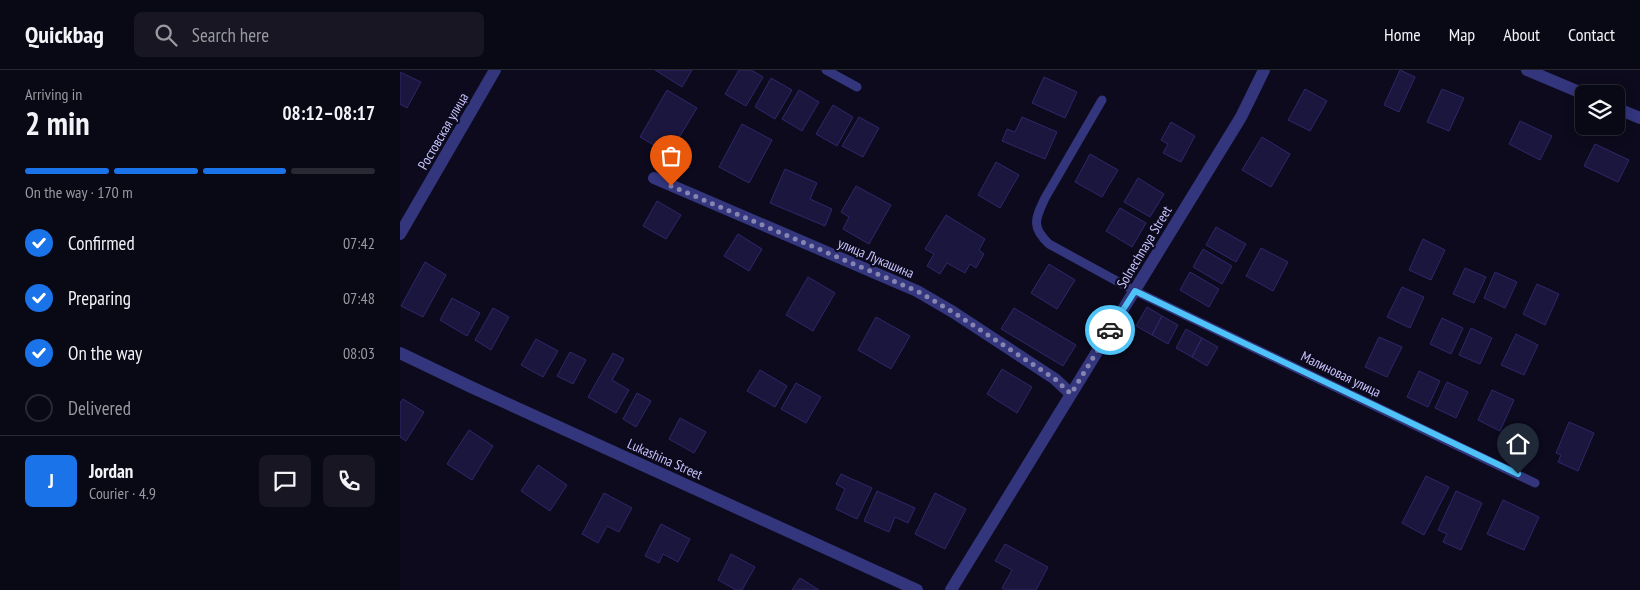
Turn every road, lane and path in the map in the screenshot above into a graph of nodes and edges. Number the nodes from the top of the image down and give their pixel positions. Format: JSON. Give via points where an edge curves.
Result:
{"nodes":[{"id":1,"x":496,"y":70,"type":"edge"},
{"id":2,"x":826,"y":70,"type":"edge"},
{"id":3,"x":1264,"y":70,"type":"edge"},
{"id":4,"x":1527,"y":70,"type":"edge"},
{"id":5,"x":857,"y":87,"type":"dead end"},
{"id":6,"x":1575,"y":90,"type":"edge"},
{"id":7,"x":1102,"y":100,"type":"dead end"},
{"id":8,"x":1625,"y":112,"type":"edge"},
{"id":9,"x":1640,"y":118,"type":"edge"},
{"id":10,"x":654,"y":178,"type":"dead end"},
{"id":11,"x":400,"y":234,"type":"edge"},
{"id":12,"x":1135,"y":291,"type":"junction"},
{"id":13,"x":400,"y":353,"type":"edge"},
{"id":14,"x":1071,"y":394,"type":"junction"},
{"id":15,"x":1535,"y":483,"type":"dead end"},
{"id":16,"x":917,"y":590,"type":"edge"},
{"id":17,"x":951,"y":590,"type":"edge"}],
"edges":[{"from":1,"to":11,"type":"street","name":"Ростовская улица"},
{"from":2,"to":5,"type":"lane"},
{"from":3,"to":12,"type":"street","name":"Solnechnaya Street","via":[[1240,117]]},
{"from":4,"to":6,"type":"street"},
{"from":7,"to":12,"type":"lane","name":"Малиновая улица","via":[[1045,198],[1036,225],[1049,244]]},
{"from":8,"to":9,"type":"street"},
{"from":10,"to":14,"type":"street","name":"улица Лукашина","via":[[917,291],[1055,379]]},
{"from":12,"to":14,"type":"street","name":"Solnechnaya Street"},
{"from":12,"to":15,"type":"lane","name":"Малиновая улица"},
{"from":13,"to":16,"type":"street","name":"Lukashina Street"},
{"from":14,"to":17,"type":"street","name":"Solnechnaya Street"}]}
